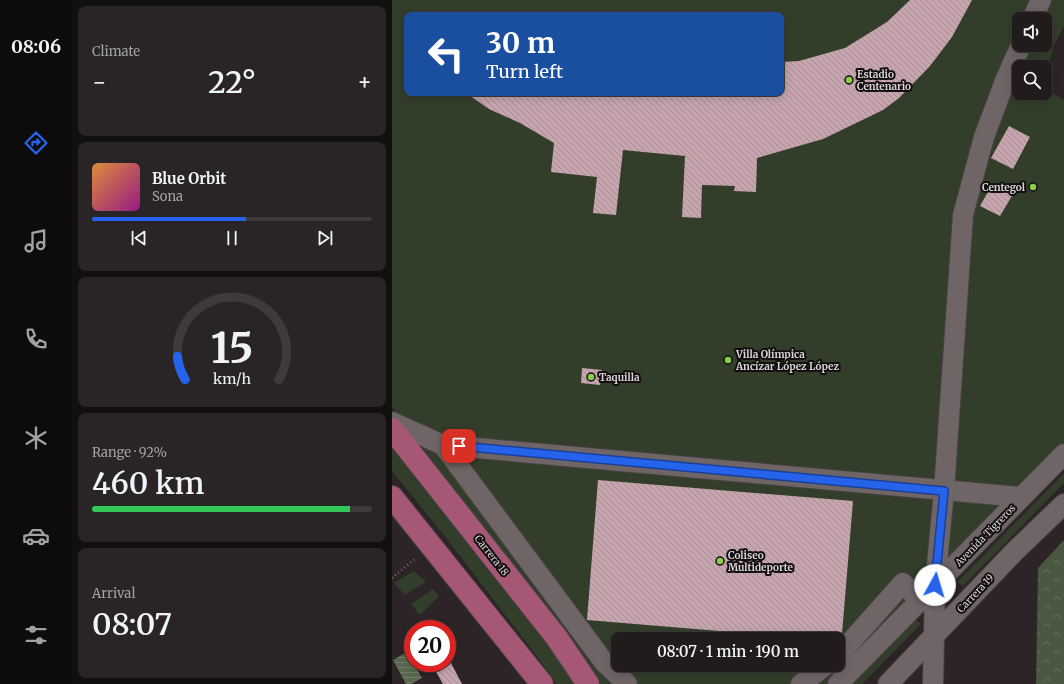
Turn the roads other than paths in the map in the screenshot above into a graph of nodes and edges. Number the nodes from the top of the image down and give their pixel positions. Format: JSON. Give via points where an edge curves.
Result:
{"nodes":[{"id":1,"x":1041,"y":0,"type":"edge"},
{"id":2,"x":1035,"y":12,"type":"edge"},
{"id":3,"x":1018,"y":52,"type":"edge"},
{"id":4,"x":392,"y":422,"type":"edge"},
{"id":5,"x":392,"y":429,"type":"edge"},
{"id":6,"x":444,"y":444,"type":"junction"},
{"id":7,"x":1064,"y":454,"type":"edge"},
{"id":8,"x":944,"y":491,"type":"junction"},
{"id":9,"x":392,"y":497,"type":"edge"},
{"id":10,"x":1020,"y":497,"type":"junction"},
{"id":11,"x":1064,"y":504,"type":"edge"},
{"id":12,"x":935,"y":585,"type":"junction"},
{"id":13,"x":920,"y":601,"type":"junction"},
{"id":14,"x":935,"y":637,"type":"junction"},
{"id":15,"x":845,"y":648,"type":"edge"},
{"id":16,"x":817,"y":672,"type":"edge"},
{"id":17,"x":588,"y":681,"type":"edge"},
{"id":18,"x":542,"y":684,"type":"edge"},
{"id":19,"x":627,"y":684,"type":"edge"},
{"id":20,"x":801,"y":684,"type":"edge"},
{"id":21,"x":838,"y":684,"type":"edge"},
{"id":22,"x":888,"y":684,"type":"edge"},
{"id":23,"x":933,"y":684,"type":"edge"}],
"edges":[{"from":1,"to":2,"type":"street"},
{"from":3,"to":8,"type":"street","via":[[984,137],[963,215]]},
{"from":4,"to":6,"type":"street"},
{"from":5,"to":17,"type":"main road","name":"Carrera 18"},
{"from":6,"to":8,"type":"street"},
{"from":6,"to":19,"type":"street","via":[[604,662]]},
{"from":7,"to":10,"type":"street","name":"Avenida Tigreros"},
{"from":8,"to":10,"type":"street"},
{"from":8,"to":12,"type":"street"},
{"from":9,"to":18,"type":"main road"},
{"from":10,"to":12,"type":"street","name":"Avenida Tigreros"},
{"from":11,"to":14,"type":"street","name":"Carrera 19"},
{"from":12,"to":13,"type":"street","name":"Avenida Tigreros"},
{"from":12,"to":14,"type":"street"},
{"from":13,"to":15,"type":"street","via":[[903,583]]},
{"from":13,"to":21,"type":"street","name":"Avenida Tigreros"},
{"from":14,"to":22,"type":"street","name":"Carrera 19"},
{"from":14,"to":23,"type":"street"},
{"from":16,"to":20,"type":"street"}]}
